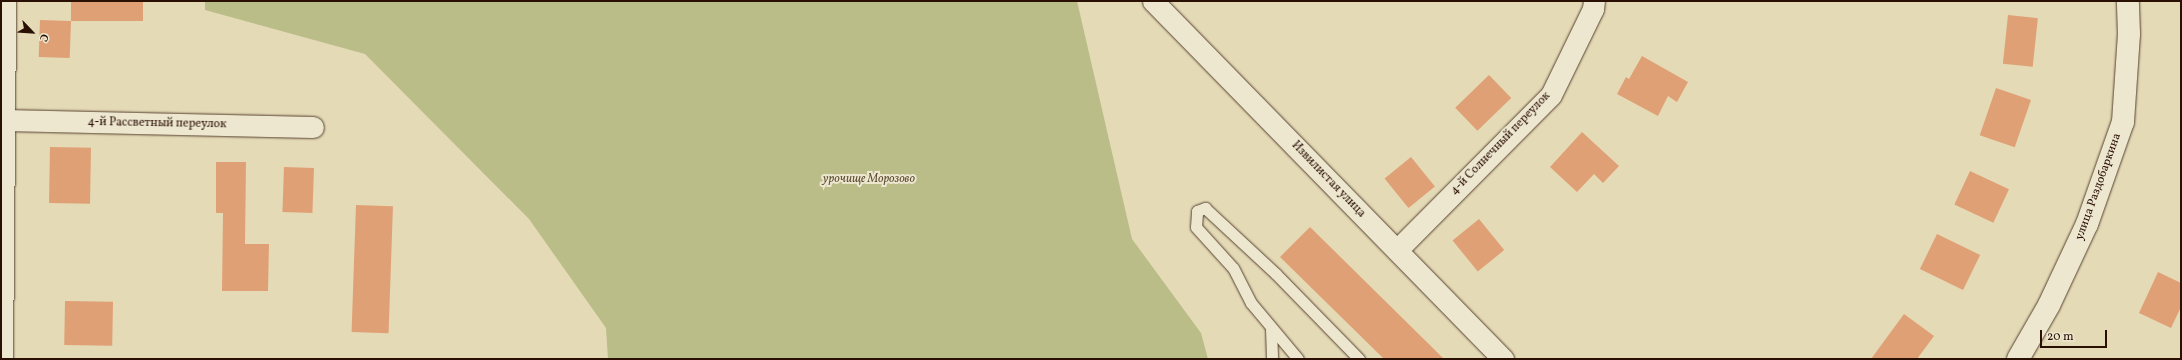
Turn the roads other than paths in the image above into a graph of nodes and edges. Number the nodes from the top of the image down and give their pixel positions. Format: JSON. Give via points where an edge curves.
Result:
{"nodes":[{"id":1,"x":5,"y":1,"type":"edge"},
{"id":2,"x":1153,"y":1,"type":"edge"},
{"id":3,"x":1594,"y":1,"type":"edge"},
{"id":4,"x":2128,"y":1,"type":"edge"},
{"id":5,"x":3,"y":120,"type":"edge"},
{"id":6,"x":313,"y":127,"type":"dead end"},
{"id":7,"x":1397,"y":250,"type":"junction"},
{"id":8,"x":1270,"y":328,"type":"junction"},
{"id":9,"x":2,"y":359,"type":"edge"},
{"id":10,"x":1272,"y":359,"type":"edge"},
{"id":11,"x":1298,"y":359,"type":"edge"},
{"id":12,"x":1359,"y":359,"type":"edge"},
{"id":13,"x":1503,"y":359,"type":"edge"},
{"id":14,"x":2018,"y":359,"type":"edge"}],
"edges":[{"from":1,"to":5,"type":"street"},
{"from":2,"to":7,"type":"street","name":"Извилистая улица"},
{"from":3,"to":7,"type":"street","name":"4-й Солнечный переулок","via":[[1593,8],[1551,95]]},
{"from":4,"to":14,"type":"street","name":"улица Раздобаркина","via":[[2129,34],[2123,122],[2087,224],[2049,305]]},
{"from":5,"to":6,"type":"street","name":"4-й Рассветный переулок"},
{"from":5,"to":9,"type":"street"},
{"from":7,"to":13,"type":"street","name":"Извилистая улица"},
{"from":8,"to":10,"type":"lane"},
{"from":8,"to":11,"type":"lane"},
{"from":8,"to":12,"type":"lane","via":[[1251,303],[1233,268],[1196,227],[1197,211],[1205,208],[1276,274]]}]}
